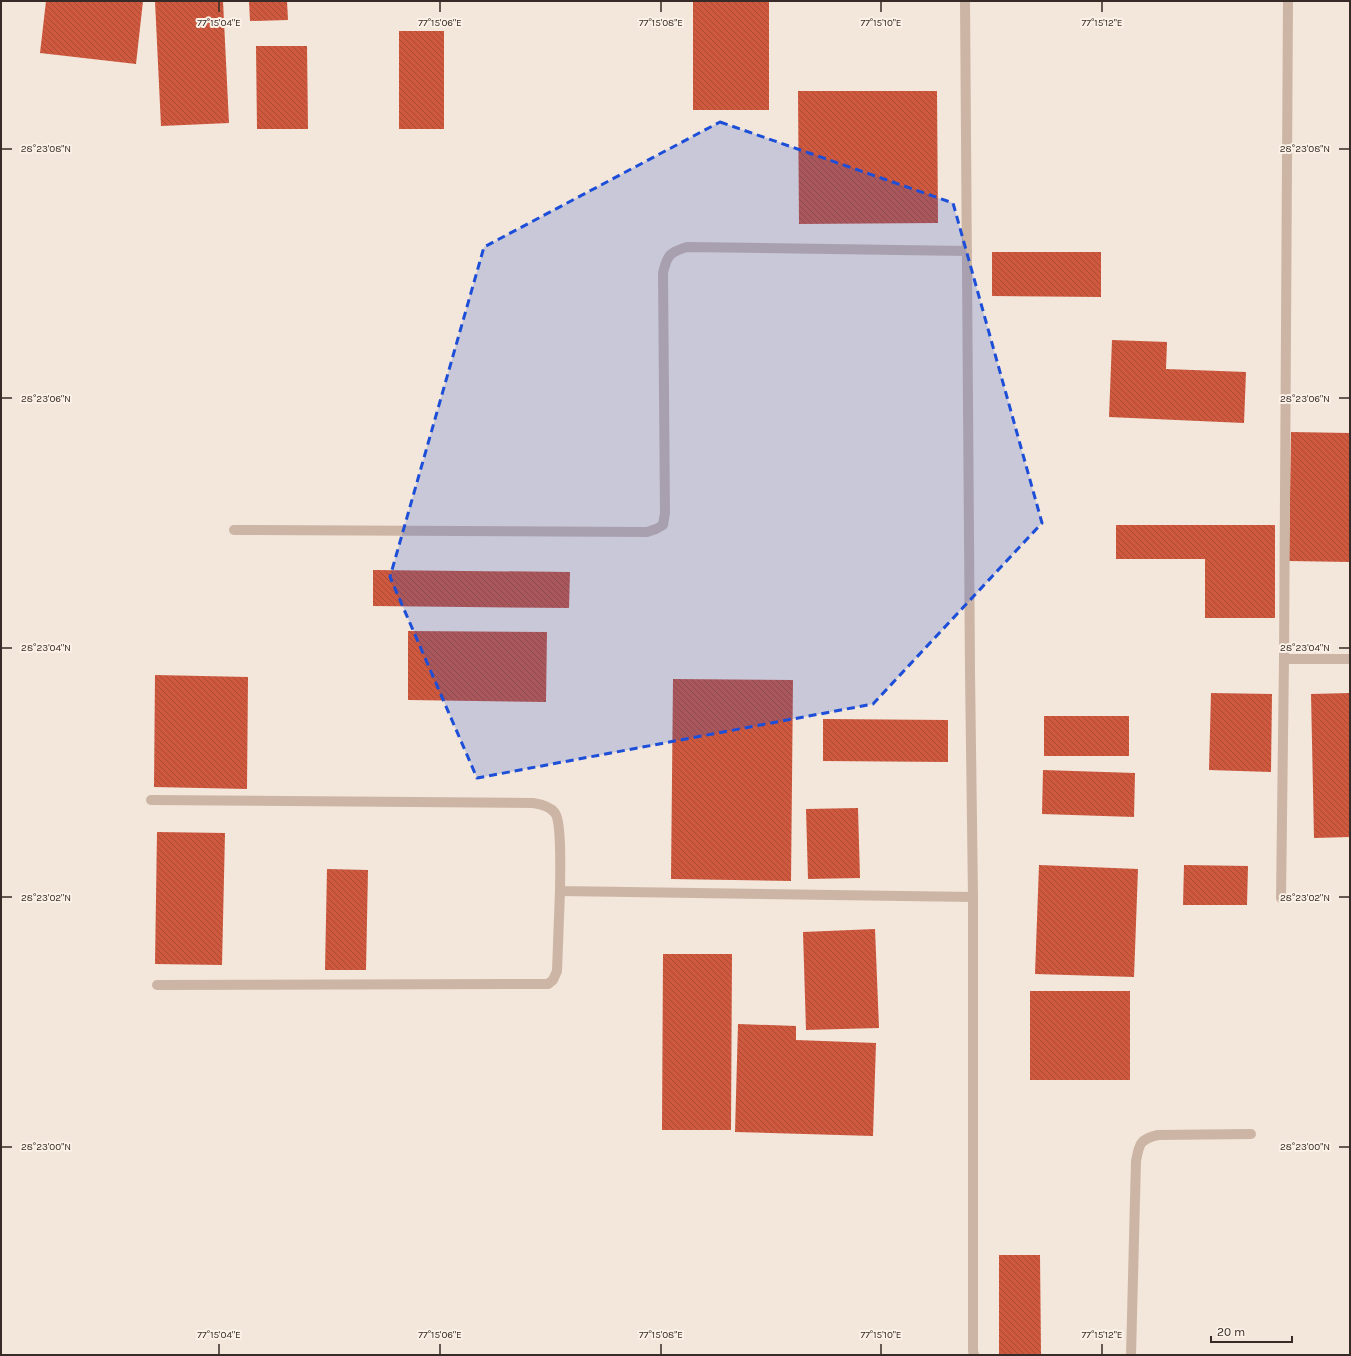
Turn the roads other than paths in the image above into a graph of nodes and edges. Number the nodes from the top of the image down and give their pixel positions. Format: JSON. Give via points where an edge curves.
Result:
{"nodes":[{"id":1,"x":966,"y":1,"type":"edge"},
{"id":2,"x":1288,"y":1,"type":"edge"},
{"id":3,"x":967,"y":251,"type":"junction"},
{"id":4,"x":234,"y":530,"type":"dead end"},
{"id":5,"x":1284,"y":660,"type":"junction"},
{"id":6,"x":1350,"y":660,"type":"edge"},
{"id":7,"x":151,"y":800,"type":"dead end"},
{"id":8,"x":560,"y":891,"type":"junction"},
{"id":9,"x":973,"y":897,"type":"junction"},
{"id":10,"x":1281,"y":898,"type":"dead end"},
{"id":11,"x":157,"y":986,"type":"dead end"},
{"id":12,"x":1251,"y":1134,"type":"dead end"},
{"id":13,"x":974,"y":1355,"type":"edge"},
{"id":14,"x":1131,"y":1355,"type":"edge"}],
"edges":[{"from":1,"to":3,"type":"lane"},
{"from":2,"to":5,"type":"lane"},
{"from":3,"to":4,"type":"lane","via":[[687,247],[676,250],[666,260],[663,273],[665,513],[663,525],[656,529],[647,532]]},
{"from":3,"to":9,"type":"lane"},
{"from":5,"to":6,"type":"lane"},
{"from":5,"to":10,"type":"lane"},
{"from":7,"to":8,"type":"lane","via":[[546,805],[555,813],[559,824]]},
{"from":8,"to":9,"type":"lane"},
{"from":8,"to":11,"type":"lane","via":[[557,971],[548,984]]},
{"from":9,"to":13,"type":"lane"},
{"from":12,"to":14,"type":"lane","via":[[1158,1136],[1146,1138],[1138,1147]]}]}
